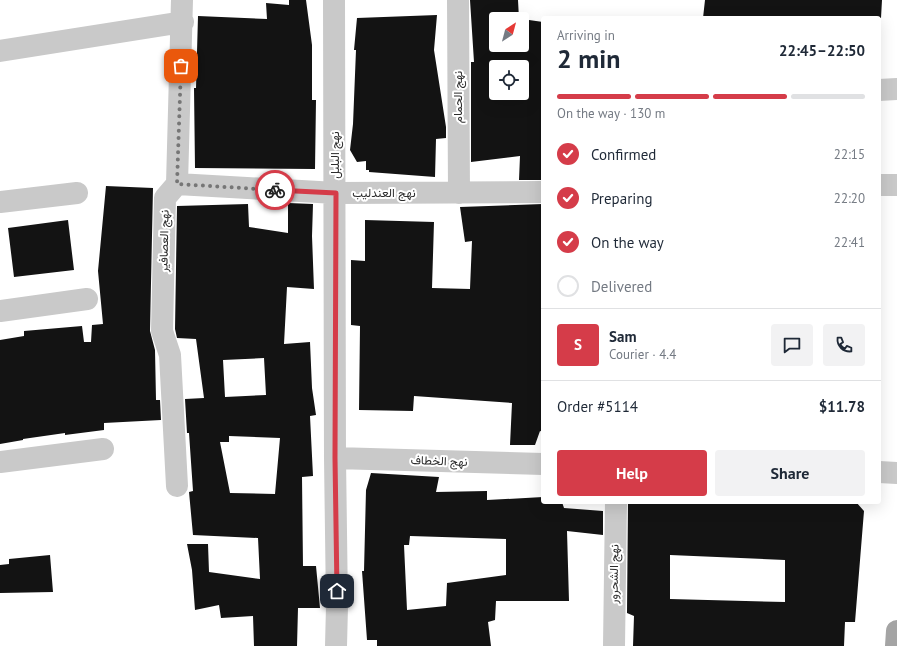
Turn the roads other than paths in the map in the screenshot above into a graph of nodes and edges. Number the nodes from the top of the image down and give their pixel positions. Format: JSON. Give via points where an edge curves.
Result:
{"nodes":[{"id":1,"x":182,"y":0,"type":"edge"},
{"id":2,"x":334,"y":0,"type":"edge"},
{"id":3,"x":458,"y":0,"type":"edge"},
{"id":4,"x":183,"y":22,"type":"junction"},
{"id":5,"x":0,"y":51,"type":"edge"},
{"id":6,"x":897,"y":89,"type":"edge"},
{"id":7,"x":881,"y":90,"type":"edge"},
{"id":8,"x":177,"y":184,"type":"junction"},
{"id":9,"x":897,"y":185,"type":"edge"},
{"id":10,"x":881,"y":186,"type":"edge"},
{"id":11,"x":541,"y":192,"type":"edge"},
{"id":12,"x":77,"y":193,"type":"dead end"},
{"id":13,"x":336,"y":193,"type":"junction"},
{"id":14,"x":459,"y":193,"type":"junction"},
{"id":15,"x":0,"y":202,"type":"edge"},
{"id":16,"x":87,"y":299,"type":"dead end"},
{"id":17,"x":0,"y":311,"type":"edge"},
{"id":18,"x":103,"y":449,"type":"dead end"},
{"id":19,"x":335,"y":458,"type":"junction"},
{"id":20,"x":0,"y":462,"type":"edge"},
{"id":21,"x":541,"y":464,"type":"edge"},
{"id":22,"x":881,"y":472,"type":"edge"},
{"id":23,"x":897,"y":473,"type":"edge"},
{"id":24,"x":177,"y":486,"type":"dead end"},
{"id":25,"x":616,"y":504,"type":"edge"},
{"id":26,"x":897,"y":631,"type":"edge"},
{"id":27,"x":336,"y":646,"type":"edge"},
{"id":28,"x":614,"y":646,"type":"edge"},
{"id":29,"x":896,"y":646,"type":"edge"}],
"edges":[{"from":1,"to":4,"type":"street"},
{"from":2,"to":13,"type":"street","name":"نهج البلبل"},
{"from":3,"to":14,"type":"street","name":"نهج الحمام"},
{"from":4,"to":5,"type":"street"},
{"from":4,"to":8,"type":"street"},
{"from":6,"to":7,"type":"street"},
{"from":8,"to":13,"type":"street","name":"نهج العندليب"},
{"from":8,"to":24,"type":"street","name":"نهج العصافير","via":[[165,198],[162,331],[170,355]]},
{"from":9,"to":10,"type":"street"},
{"from":11,"to":14,"type":"street","name":"نهج العندليب"},
{"from":12,"to":15,"type":"street"},
{"from":13,"to":14,"type":"street","name":"نهج العندليب"},
{"from":13,"to":19,"type":"street","name":"نهج البلبل"},
{"from":16,"to":17,"type":"street"},
{"from":18,"to":20,"type":"street"},
{"from":19,"to":21,"type":"street","name":"نهج الخطاف"},
{"from":19,"to":27,"type":"street","name":"نهج البلبل"},
{"from":22,"to":23,"type":"street"},
{"from":25,"to":28,"type":"street","name":"نهج الشحرور"},
{"from":26,"to":29,"type":"main road"}]}
